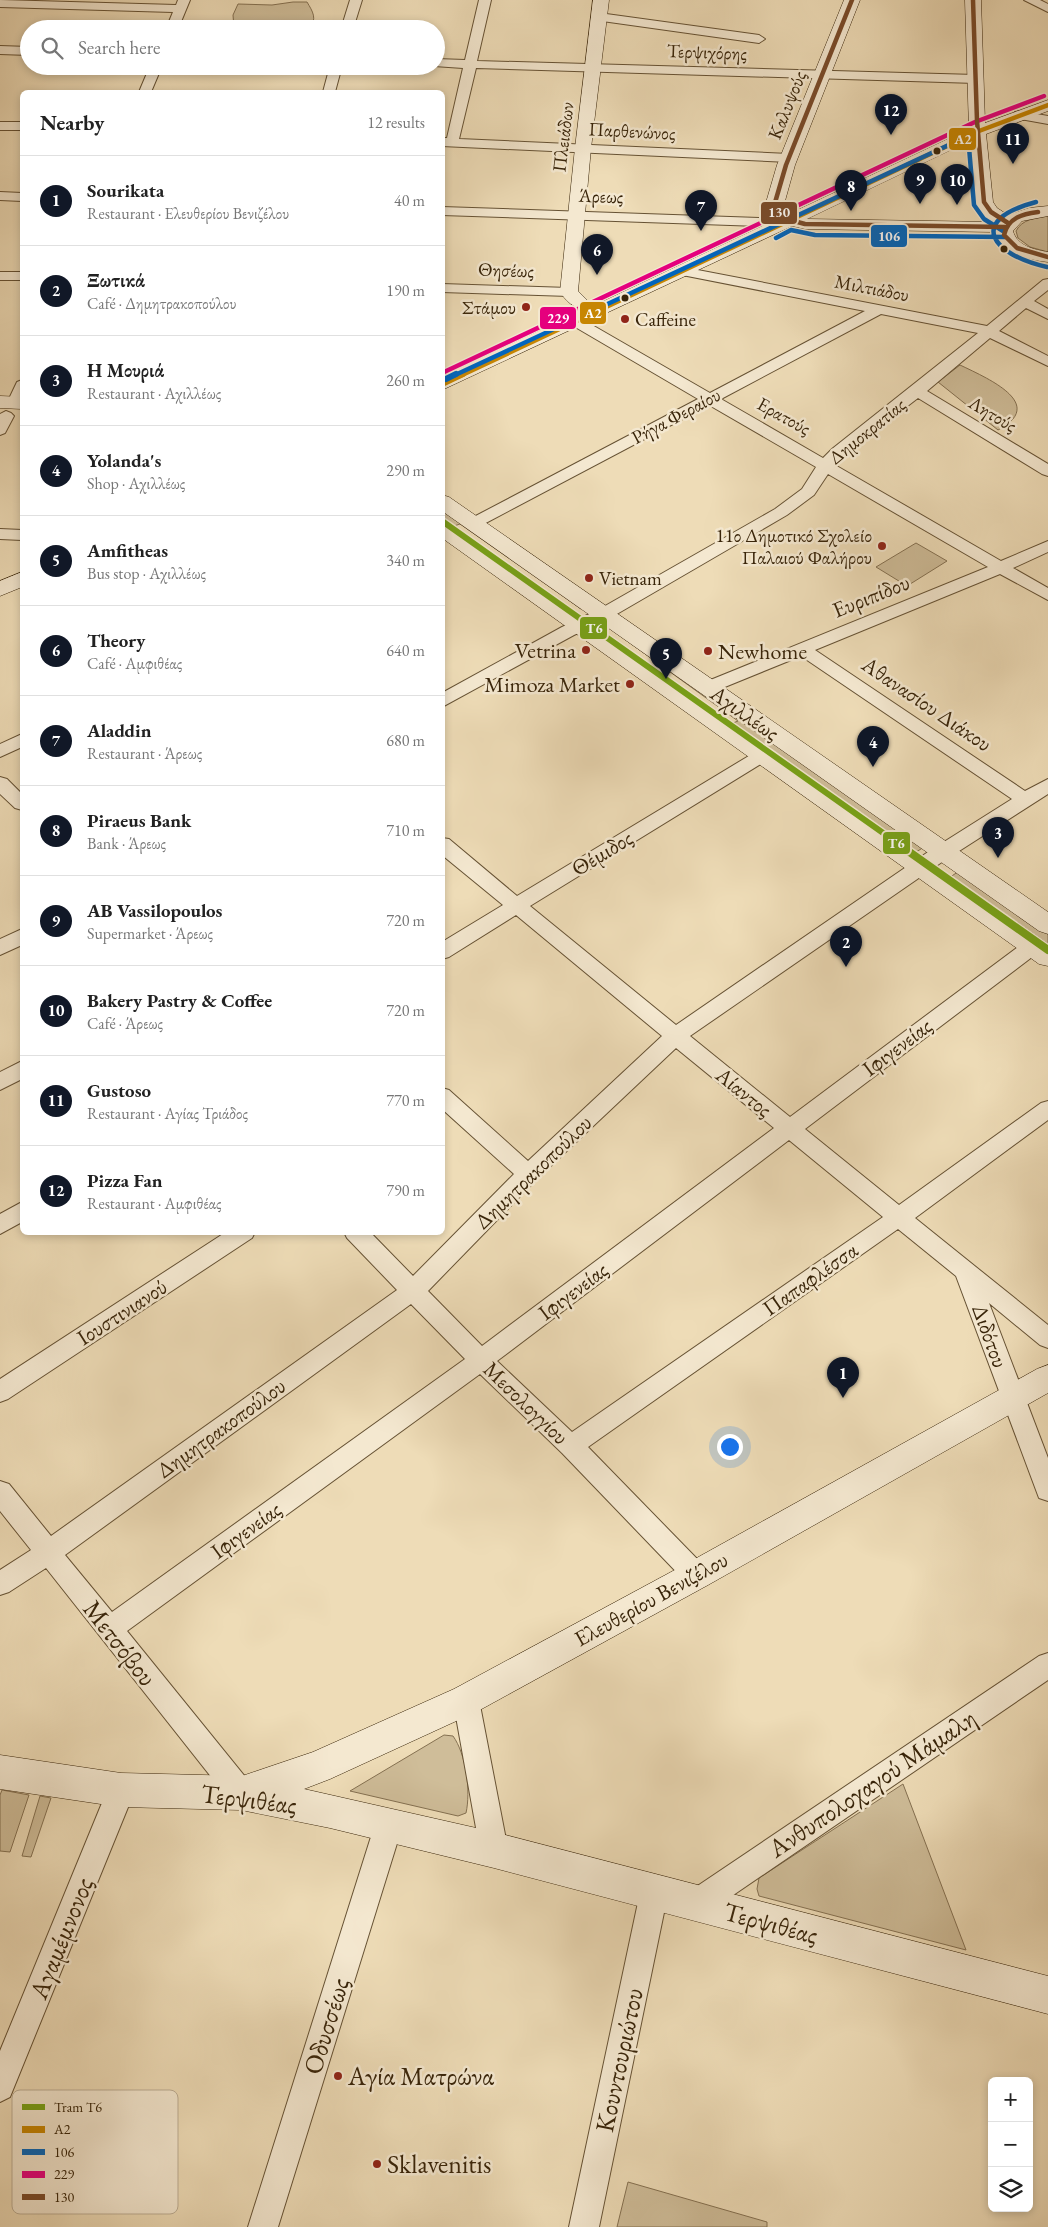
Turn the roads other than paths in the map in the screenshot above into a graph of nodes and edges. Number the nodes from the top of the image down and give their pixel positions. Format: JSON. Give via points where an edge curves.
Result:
{"nodes":[{"id":1,"x":356,"y":0,"type":"edge"},
{"id":2,"x":485,"y":0,"type":"edge"},
{"id":3,"x":601,"y":0,"type":"edge"},
{"id":4,"x":852,"y":0,"type":"edge"},
{"id":5,"x":973,"y":0,"type":"edge"},
{"id":6,"x":1030,"y":0,"type":"edge"},
{"id":7,"x":0,"y":3,"type":"edge"},
{"id":8,"x":182,"y":4,"type":"edge"},
{"id":9,"x":1048,"y":8,"type":"edge"},
{"id":10,"x":599,"y":17,"type":"junction"},
{"id":11,"x":176,"y":20,"type":"edge"},
{"id":12,"x":350,"y":20,"type":"edge"},
{"id":13,"x":759,"y":39,"type":"dead end"},
{"id":14,"x":0,"y":50,"type":"edge"},
{"id":15,"x":20,"y":51,"type":"edge"},
{"id":16,"x":445,"y":63,"type":"edge"},
{"id":17,"x":470,"y":64,"type":"junction"},
{"id":18,"x":593,"y":68,"type":"junction"},
{"id":19,"x":152,"y":75,"type":"edge"},
{"id":20,"x":334,"y":75,"type":"edge"},
{"id":21,"x":822,"y":75,"type":"junction"},
{"id":22,"x":976,"y":88,"type":"junction"},
{"id":23,"x":146,"y":90,"type":"edge"},
{"id":24,"x":330,"y":90,"type":"edge"},
{"id":25,"x":1048,"y":95,"type":"edge"},
{"id":26,"x":1048,"y":105,"type":"edge"},
{"id":27,"x":1014,"y":112,"type":"junction"},
{"id":28,"x":1048,"y":120,"type":"edge"},
{"id":29,"x":0,"y":126,"type":"edge"},
{"id":30,"x":20,"y":126,"type":"edge"},
{"id":31,"x":978,"y":126,"type":"junction"},
{"id":32,"x":448,"y":142,"type":"edge"},
{"id":33,"x":582,"y":148,"type":"junction"},
{"id":34,"x":789,"y":158,"type":"junction"},
{"id":35,"x":0,"y":196,"type":"edge"},
{"id":36,"x":20,"y":197,"type":"edge"},
{"id":37,"x":445,"y":211,"type":"edge"},
{"id":38,"x":1048,"y":211,"type":"edge"},
{"id":39,"x":576,"y":216,"type":"junction"},
{"id":40,"x":784,"y":216,"type":"junction"},
{"id":41,"x":759,"y":222,"type":"junction"},
{"id":42,"x":1006,"y":225,"type":"junction"},
{"id":43,"x":1048,"y":258,"type":"edge"},
{"id":44,"x":682,"y":271,"type":"junction"},
{"id":45,"x":0,"y":276,"type":"edge"},
{"id":46,"x":20,"y":276,"type":"edge"},
{"id":47,"x":1048,"y":283,"type":"edge"},
{"id":48,"x":445,"y":288,"type":"edge"},
{"id":49,"x":1027,"y":302,"type":"junction"},
{"id":50,"x":576,"y":306,"type":"junction"},
{"id":51,"x":878,"y":310,"type":"junction"},
{"id":52,"x":1048,"y":315,"type":"edge"},
{"id":53,"x":988,"y":331,"type":"junction"},
{"id":54,"x":1048,"y":362,"type":"edge"},
{"id":55,"x":445,"y":369,"type":"edge"},
{"id":56,"x":445,"y":382,"type":"edge"},
{"id":57,"x":917,"y":391,"type":"junction"},
{"id":58,"x":710,"y":399,"type":"junction"},
{"id":59,"x":826,"y":465,"type":"junction"},
{"id":60,"x":1048,"y":471,"type":"edge"},
{"id":61,"x":445,"y":503,"type":"edge"},
{"id":62,"x":474,"y":523,"type":"junction"},
{"id":63,"x":445,"y":532,"type":"edge"},
{"id":64,"x":0,"y":534,"type":"edge"},
{"id":65,"x":20,"y":535,"type":"edge"},
{"id":66,"x":1048,"y":546,"type":"edge"},
{"id":67,"x":20,"y":565,"type":"edge"},
{"id":68,"x":1001,"y":568,"type":"junction"},
{"id":69,"x":0,"y":575,"type":"edge"},
{"id":70,"x":20,"y":580,"type":"edge"},
{"id":71,"x":0,"y":589,"type":"edge"},
{"id":72,"x":1048,"y":595,"type":"edge"},
{"id":73,"x":604,"y":614,"type":"junction"},
{"id":74,"x":579,"y":625,"type":"junction"},
{"id":75,"x":802,"y":648,"type":"junction"},
{"id":76,"x":709,"y":687,"type":"junction"},
{"id":77,"x":445,"y":699,"type":"edge"},
{"id":78,"x":20,"y":741,"type":"edge"},
{"id":79,"x":0,"y":752,"type":"edge"},
{"id":80,"x":763,"y":755,"type":"junction"},
{"id":81,"x":0,"y":783,"type":"edge"},
{"id":82,"x":1048,"y":785,"type":"edge"},
{"id":83,"x":1026,"y":800,"type":"junction"},
{"id":84,"x":20,"y":802,"type":"edge"},
{"id":85,"x":445,"y":846,"type":"edge"},
{"id":86,"x":943,"y":852,"type":"junction"},
{"id":87,"x":921,"y":867,"type":"junction"},
{"id":88,"x":517,"y":905,"type":"junction"},
{"id":89,"x":1048,"y":925,"type":"edge"},
{"id":90,"x":20,"y":937,"type":"edge"},
{"id":91,"x":0,"y":948,"type":"edge"},
{"id":92,"x":445,"y":950,"type":"edge"},
{"id":93,"x":1041,"y":952,"type":"edge"},
{"id":94,"x":675,"y":1036,"type":"junction"},
{"id":95,"x":20,"y":1070,"type":"edge"},
{"id":96,"x":0,"y":1082,"type":"edge"},
{"id":97,"x":445,"y":1101,"type":"edge"},
{"id":98,"x":1048,"y":1108,"type":"edge"},
{"id":99,"x":789,"y":1128,"type":"junction"},
{"id":100,"x":528,"y":1174,"type":"junction"},
{"id":101,"x":20,"y":1212,"type":"edge"},
{"id":102,"x":898,"y":1218,"type":"junction"},
{"id":103,"x":0,"y":1225,"type":"edge"},
{"id":104,"x":239,"y":1235,"type":"edge"},
{"id":105,"x":358,"y":1235,"type":"edge"},
{"id":106,"x":966,"y":1273,"type":"junction"},
{"id":107,"x":414,"y":1290,"type":"junction"},
{"id":108,"x":1048,"y":1338,"type":"edge"},
{"id":109,"x":481,"y":1360,"type":"junction"},
{"id":110,"x":1048,"y":1378,"type":"edge"},
{"id":111,"x":0,"y":1392,"type":"edge"},
{"id":112,"x":1013,"y":1398,"type":"junction"},
{"id":113,"x":571,"y":1446,"type":"junction"},
{"id":114,"x":1048,"y":1490,"type":"edge"},
{"id":115,"x":0,"y":1492,"type":"edge"},
{"id":116,"x":49,"y":1552,"type":"junction"},
{"id":117,"x":696,"y":1575,"type":"junction"},
{"id":118,"x":0,"y":1584,"type":"edge"},
{"id":119,"x":109,"y":1629,"type":"junction"},
{"id":120,"x":1048,"y":1665,"type":"edge"},
{"id":121,"x":466,"y":1700,"type":"junction"},
{"id":122,"x":0,"y":1772,"type":"edge"},
{"id":123,"x":121,"y":1790,"type":"junction"},
{"id":124,"x":241,"y":1793,"type":"junction"},
{"id":125,"x":389,"y":1824,"type":"junction"},
{"id":126,"x":494,"y":1850,"type":"junction"},
{"id":127,"x":654,"y":1893,"type":"junction"},
{"id":128,"x":697,"y":1903,"type":"junction"},
{"id":129,"x":1048,"y":1995,"type":"edge"},
{"id":130,"x":0,"y":2087,"type":"edge"},
{"id":131,"x":263,"y":2227,"type":"edge"},
{"id":132,"x":584,"y":2227,"type":"edge"}],
"edges":[{"from":1,"to":12,"type":"street"},
{"from":2,"to":17,"type":"street"},
{"from":3,"to":10,"type":"street","name":"Πλειάδων"},
{"from":4,"to":21,"type":"street","name":"Καλυψούς"},
{"from":5,"to":22,"type":"street"},
{"from":6,"to":9,"type":"street"},
{"from":7,"to":8,"type":"street"},
{"from":8,"to":11,"type":"street"},
{"from":10,"to":13,"type":"street"},
{"from":10,"to":18,"type":"street","name":"Πλειάδων"},
{"from":14,"to":15,"type":"street"},
{"from":16,"to":17,"type":"street","name":"Τερψιχόρης"},
{"from":17,"to":18,"type":"street","name":"Τερψιχόρης"},
{"from":17,"to":32,"type":"street"},
{"from":18,"to":21,"type":"street","name":"Τερψιχόρης"},
{"from":18,"to":33,"type":"street","name":"Πλειάδων"},
{"from":19,"to":23,"type":"street"},
{"from":20,"to":24,"type":"street"},
{"from":21,"to":22,"type":"street","name":"Τερψιχόρης"},
{"from":21,"to":34,"type":"street","name":"Καλυψούς"},
{"from":22,"to":27,"type":"street","via":[[985,103]]},
{"from":22,"to":31,"type":"street"},
{"from":25,"to":27,"type":"street"},
{"from":26,"to":27,"type":"street"},
{"from":27,"to":28,"type":"street"},
{"from":27,"to":31,"type":"street"},
{"from":29,"to":30,"type":"street"},
{"from":31,"to":40,"type":"street"},
{"from":31,"to":42,"type":"street","via":[[984,202]]},
{"from":32,"to":33,"type":"street","name":"Παρθενώνος"},
{"from":33,"to":34,"type":"street","name":"Παρθενώνος"},
{"from":33,"to":39,"type":"street","name":"Πλειάδων"},
{"from":34,"to":40,"type":"street","name":"Καλυψούς","via":[[774,206]]},
{"from":35,"to":36,"type":"street"},
{"from":37,"to":39,"type":"street","name":"Άρεως"},
{"from":38,"to":42,"type":"street","via":[[1024,215]]},
{"from":39,"to":41,"type":"street","name":"Άρεως"},
{"from":39,"to":50,"type":"street","name":"Πλειάδων"},
{"from":40,"to":41,"type":"street"},
{"from":40,"to":42,"type":"street","via":[[815,225]]},
{"from":40,"to":44,"type":"street"},
{"from":41,"to":50,"type":"street"},
{"from":42,"to":43,"type":"street","via":[[1005,236],[1013,246]]},
{"from":44,"to":50,"type":"street"},
{"from":44,"to":51,"type":"street","name":"Μιλτιάδου"},
{"from":45,"to":46,"type":"street"},
{"from":47,"to":49,"type":"street","name":"Δημοκρατίας"},
{"from":48,"to":50,"type":"street","name":"Θησέως"},
{"from":49,"to":52,"type":"street"},
{"from":49,"to":53,"type":"street","name":"Δημοκρατίας"},
{"from":50,"to":55,"type":"street"},
{"from":50,"to":56,"type":"street"},
{"from":50,"to":58,"type":"street","name":"Ερατούς"},
{"from":51,"to":53,"type":"street","name":"Μιλτιάδου"},
{"from":51,"to":58,"type":"street","name":"Ρήγα Φεραίου"},
{"from":53,"to":54,"type":"street","name":"Μιλτιάδου"},
{"from":53,"to":57,"type":"street","name":"Δημοκρατίας"},
{"from":57,"to":59,"type":"street","name":"Δημοκρατίας","via":[[838,452]]},
{"from":57,"to":60,"type":"street","name":"Λητούς"},
{"from":58,"to":59,"type":"street","name":"Ερατούς"},
{"from":58,"to":62,"type":"street","name":"Ρήγα Φεραίου"},
{"from":59,"to":68,"type":"street","name":"Ερατούς"},
{"from":59,"to":73,"type":"street","name":"Δημοκρατίας","via":[[808,492],[781,512]]},
{"from":61,"to":62,"type":"street","name":"Αχιλλέως"},
{"from":62,"to":73,"type":"street","name":"Αχιλλέως"},
{"from":63,"to":74,"type":"street","name":"Αχιλλέως"},
{"from":64,"to":65,"type":"street"},
{"from":66,"to":68,"type":"street","name":"Ευριπίδου"},
{"from":67,"to":69,"type":"street"},
{"from":68,"to":72,"type":"street","name":"Ερατούς"},
{"from":68,"to":75,"type":"street","name":"Ευριπίδου"},
{"from":70,"to":71,"type":"street"},
{"from":73,"to":74,"type":"street","name":"Δημοκρατίας"},
{"from":73,"to":76,"type":"street","name":"Αχιλλέως"},
{"from":74,"to":77,"type":"street"},
{"from":74,"to":80,"type":"street","name":"Αχιλλέως"},
{"from":75,"to":76,"type":"street","name":"Ευριπίδου"},
{"from":75,"to":83,"type":"street","name":"Αθανασίου Διάκου"},
{"from":76,"to":86,"type":"street","name":"Αχιλλέως"},
{"from":78,"to":79,"type":"street"},
{"from":80,"to":87,"type":"street","name":"Αχιλλέως"},
{"from":80,"to":88,"type":"street","name":"Θέμιδος"},
{"from":81,"to":84,"type":"street"},
{"from":82,"to":83,"type":"street","name":"Δημητρακοπούλου"},
{"from":83,"to":86,"type":"street","name":"Δημητρακοπούλου"},
{"from":85,"to":88,"type":"street","name":"Αίαντος"},
{"from":86,"to":87,"type":"street","name":"Δημητρακοπούλου"},
{"from":86,"to":89,"type":"street","name":"Αχιλλέως"},
{"from":87,"to":93,"type":"street","name":"Αχιλλέως"},
{"from":87,"to":94,"type":"street","name":"Δημητρακοπούλου"},
{"from":88,"to":92,"type":"street","name":"Θέμιδος"},
{"from":88,"to":94,"type":"street","name":"Αίαντος"},
{"from":90,"to":91,"type":"street"},
{"from":93,"to":99,"type":"street","name":"Ιφιγενείας"},
{"from":94,"to":99,"type":"street","name":"Αίαντος"},
{"from":94,"to":100,"type":"street","name":"Δημητρακοπούλου"},
{"from":95,"to":96,"type":"street"},
{"from":97,"to":100,"type":"street"},
{"from":98,"to":102,"type":"street","name":"Παπαφλέσσα"},
{"from":99,"to":102,"type":"street","name":"Αίαντος"},
{"from":99,"to":109,"type":"street","name":"Ιφιγενείας"},
{"from":100,"to":107,"type":"street","name":"Δημητρακοπούλου"},
{"from":101,"to":103,"type":"street"},
{"from":102,"to":106,"type":"street","name":"Αίαντος"},
{"from":102,"to":113,"type":"street","name":"Παπαφλέσσα"},
{"from":104,"to":111,"type":"street","name":"Ιουστινιανού"},
{"from":105,"to":107,"type":"street","name":"Μεσολογγίου"},
{"from":106,"to":108,"type":"street","name":"Αίαντος"},
{"from":106,"to":112,"type":"street","name":"Διδότου"},
{"from":107,"to":109,"type":"street","name":"Μεσολογγίου"},
{"from":107,"to":116,"type":"street","name":"Δημητρακοπούλου"},
{"from":109,"to":113,"type":"street","name":"Μεσολογγίου"},
{"from":109,"to":119,"type":"street","name":"Ιφιγενείας"},
{"from":110,"to":112,"type":"street","name":"Ελευθερίου Βενιζέλου"},
{"from":112,"to":114,"type":"street","name":"Διδότου"},
{"from":112,"to":117,"type":"street","name":"Ελευθερίου Βενιζέλου"},
{"from":113,"to":117,"type":"street","name":"Μεσολογγίου"},
{"from":115,"to":116,"type":"street","name":"Μετσόβου"},
{"from":116,"to":118,"type":"street","name":"Δημητρακοπούλου"},
{"from":116,"to":119,"type":"street","name":"Μετσόβου"},
{"from":117,"to":121,"type":"street","name":"Ελευθερίου Βενιζέλου"},
{"from":119,"to":124,"type":"street","name":"Μετσόβου"},
{"from":120,"to":128,"type":"street","name":"Ανθυπολοχαγού Μάμαλη"},
{"from":121,"to":124,"type":"street","name":"Ελευθερίου Βενιζέλου","via":[[318,1767]]},
{"from":121,"to":126,"type":"street"},
{"from":122,"to":123,"type":"street","name":"Τερψιθέας"},
{"from":123,"to":124,"type":"street","name":"Τερψιθέας"},
{"from":123,"to":130,"type":"street","name":"Αγαμέμνονος"},
{"from":124,"to":125,"type":"street","name":"Τερψιθέας"},
{"from":125,"to":126,"type":"street","name":"Τερψιθέας"},
{"from":125,"to":131,"type":"street","name":"Οδυσσέως"},
{"from":126,"to":127,"type":"street","name":"Τερψιθέας"},
{"from":127,"to":128,"type":"street","name":"Τερψιθέας"},
{"from":127,"to":132,"type":"street","name":"Κουντουριώτου"},
{"from":128,"to":129,"type":"street","name":"Τερψιθέας"}]}
